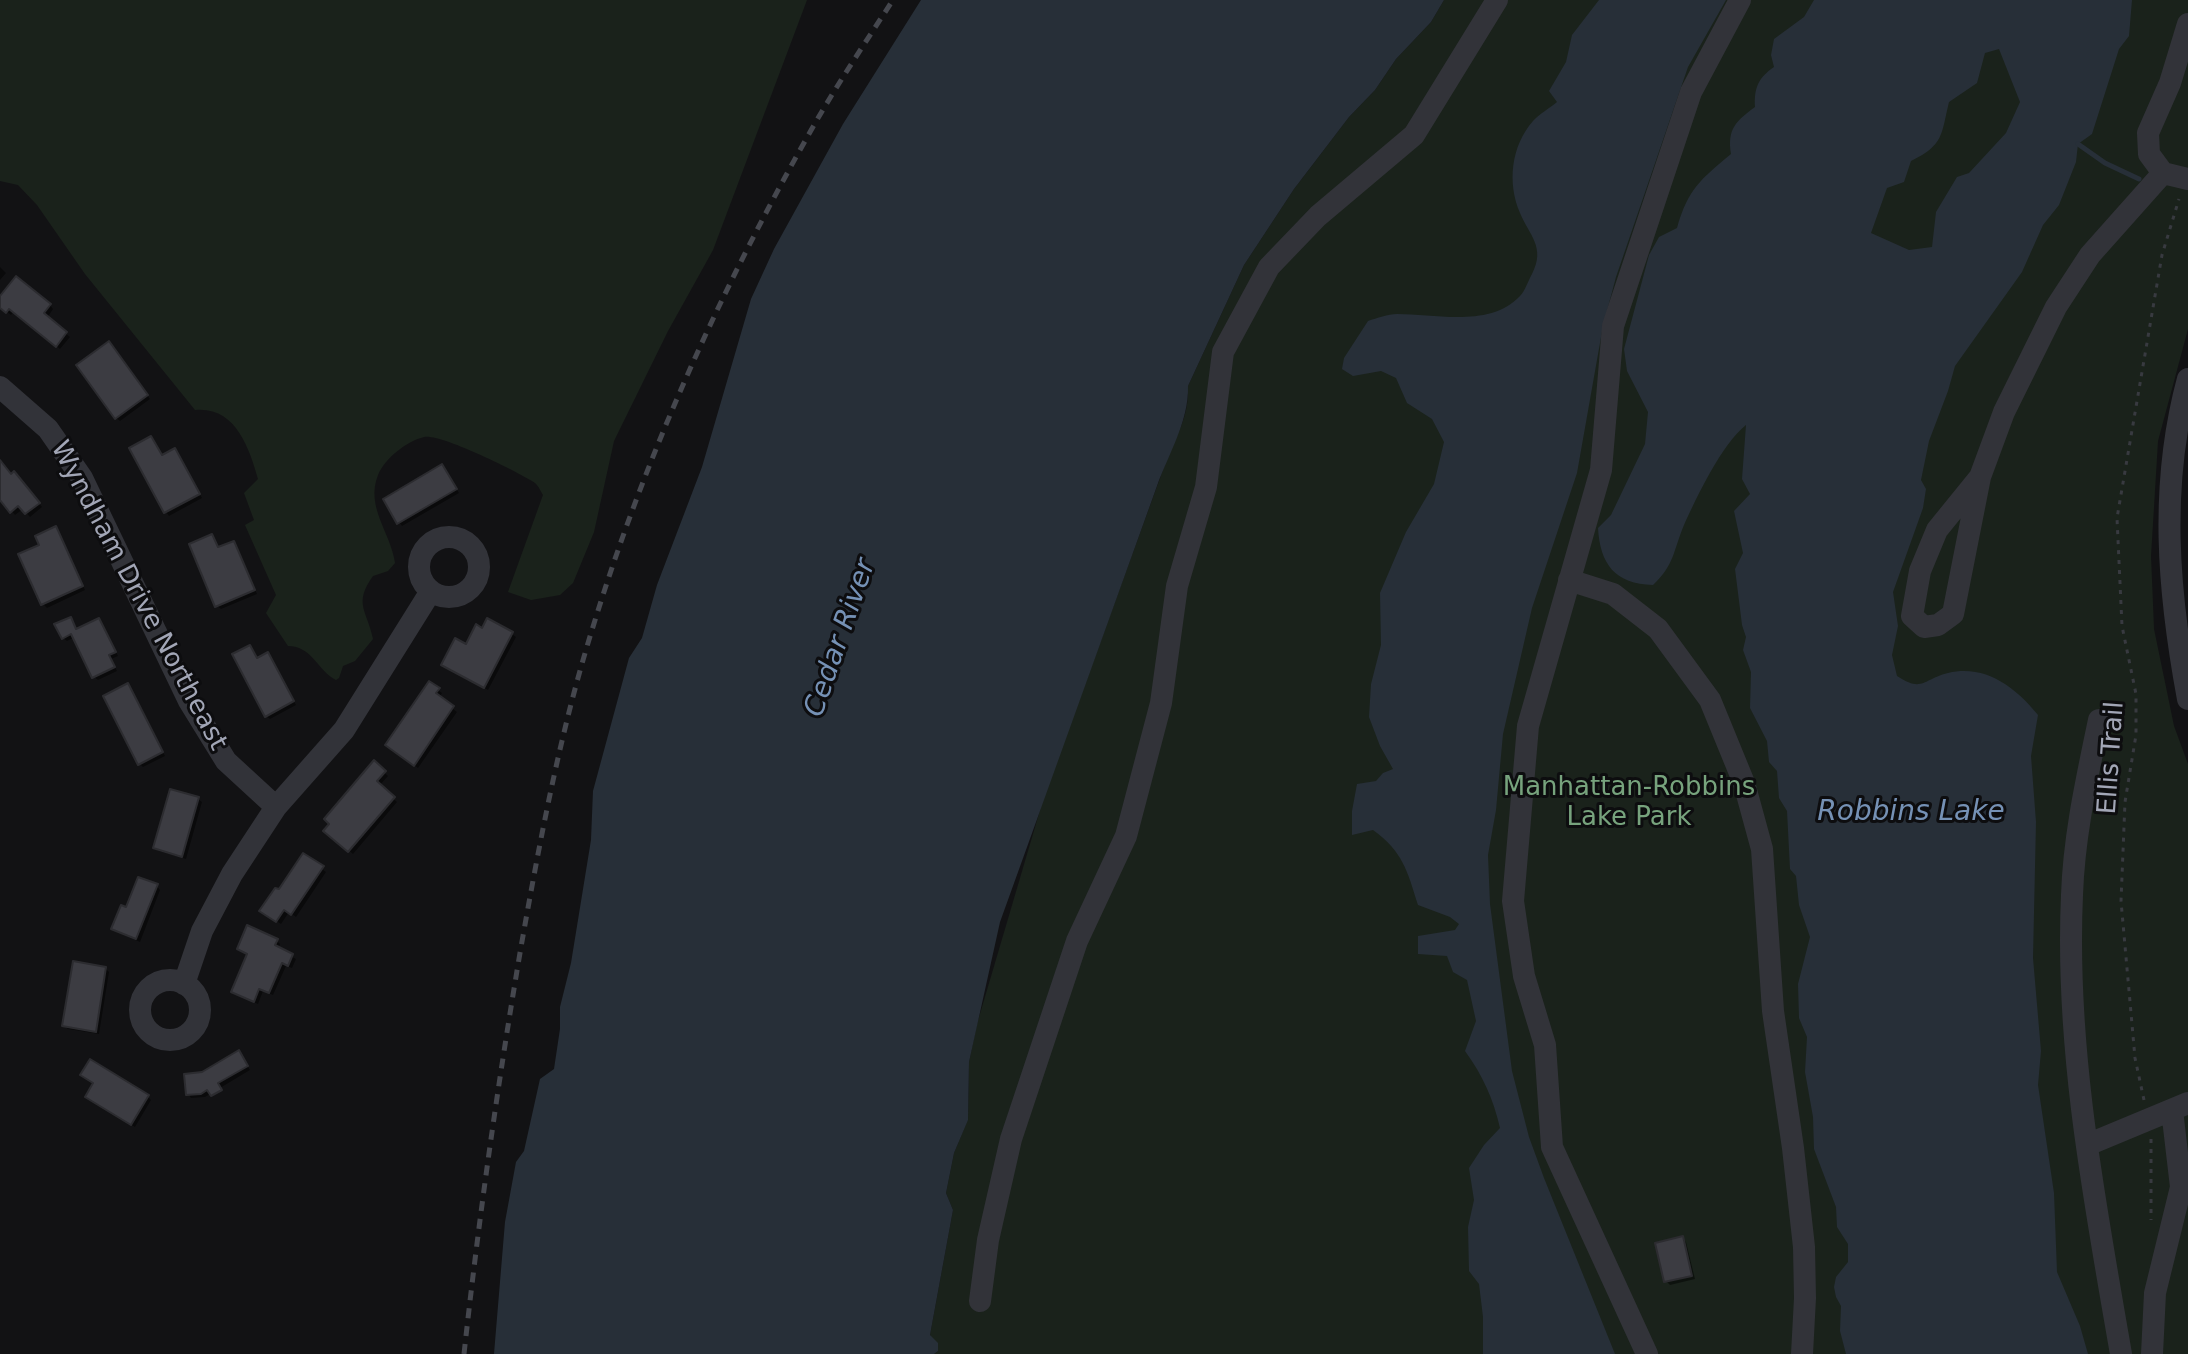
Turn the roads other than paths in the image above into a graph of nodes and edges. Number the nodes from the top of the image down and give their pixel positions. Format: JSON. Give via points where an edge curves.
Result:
{"nodes":[{"id":1,"x":1497,"y":0,"type":"edge"},
{"id":2,"x":1740,"y":0,"type":"edge"},
{"id":3,"x":2188,"y":24,"type":"edge"},
{"id":4,"x":2163,"y":173,"type":"junction"},
{"id":5,"x":2187,"y":179,"type":"edge"},
{"id":6,"x":2188,"y":379,"type":"edge"},
{"id":7,"x":0,"y":387,"type":"edge"},
{"id":8,"x":1980,"y":477,"type":"junction"},
{"id":9,"x":1569,"y":580,"type":"junction"},
{"id":10,"x":431,"y":591,"type":"dead end"},
{"id":11,"x":2188,"y":699,"type":"edge"},
{"id":12,"x":2099,"y":720,"type":"dead end"},
{"id":13,"x":276,"y":807,"type":"junction"},
{"id":14,"x":184,"y":984,"type":"dead end"},
{"id":15,"x":2180,"y":1107,"type":"edge"},
{"id":16,"x":2087,"y":1145,"type":"junction"},
{"id":17,"x":980,"y":1301,"type":"dead end"},
{"id":18,"x":1647,"y":1354,"type":"edge"},
{"id":19,"x":1802,"y":1354,"type":"edge"},
{"id":20,"x":2121,"y":1354,"type":"edge"},
{"id":21,"x":2152,"y":1354,"type":"edge"}],
"edges":[{"from":1,"to":17,"type":"street","via":[[1414,135],[1318,216],[1269,267],[1223,352],[1206,487],[1177,586],[1161,703],[1126,836],[1077,941],[1011,1139]]},
{"from":2,"to":9,"type":"street","via":[[1691,92],[1613,326],[1601,470]]},
{"from":3,"to":4,"type":"street","via":[[2148,133],[2149,154]]},
{"from":4,"to":5,"type":"street"},
{"from":4,"to":8,"type":"street","via":[[2090,255],[2056,307],[2004,412]]},
{"from":6,"to":11,"type":"street","via":[[2169,475],[2175,631]]},
{"from":7,"to":13,"type":"street","name":"Wyndham Drive Northeast","via":[[48,429],[82,478],[189,701],[226,761]]},
{"from":8,"to":8,"type":"street","via":[[1953,614],[1924,627],[1912,616],[1920,571],[1937,530]]},
{"from":9,"to":18,"type":"street","via":[[1528,726],[1513,901],[1524,976],[1545,1045],[1552,1147]]},
{"from":9,"to":19,"type":"street","via":[[1613,594],[1658,629],[1710,700],[1744,783],[1762,849],[1773,1011],[1804,1247]]},
{"from":10,"to":13,"type":"street","via":[[344,730]]},
{"from":12,"to":16,"type":"street","via":[[2080,809],[2072,894],[2073,1019]]},
{"from":13,"to":14,"type":"street","via":[[220,896]]},
{"from":15,"to":16,"type":"street"},
{"from":15,"to":21,"type":"street","via":[[2181,1187],[2155,1293]]},
{"from":16,"to":20,"type":"street"}]}
